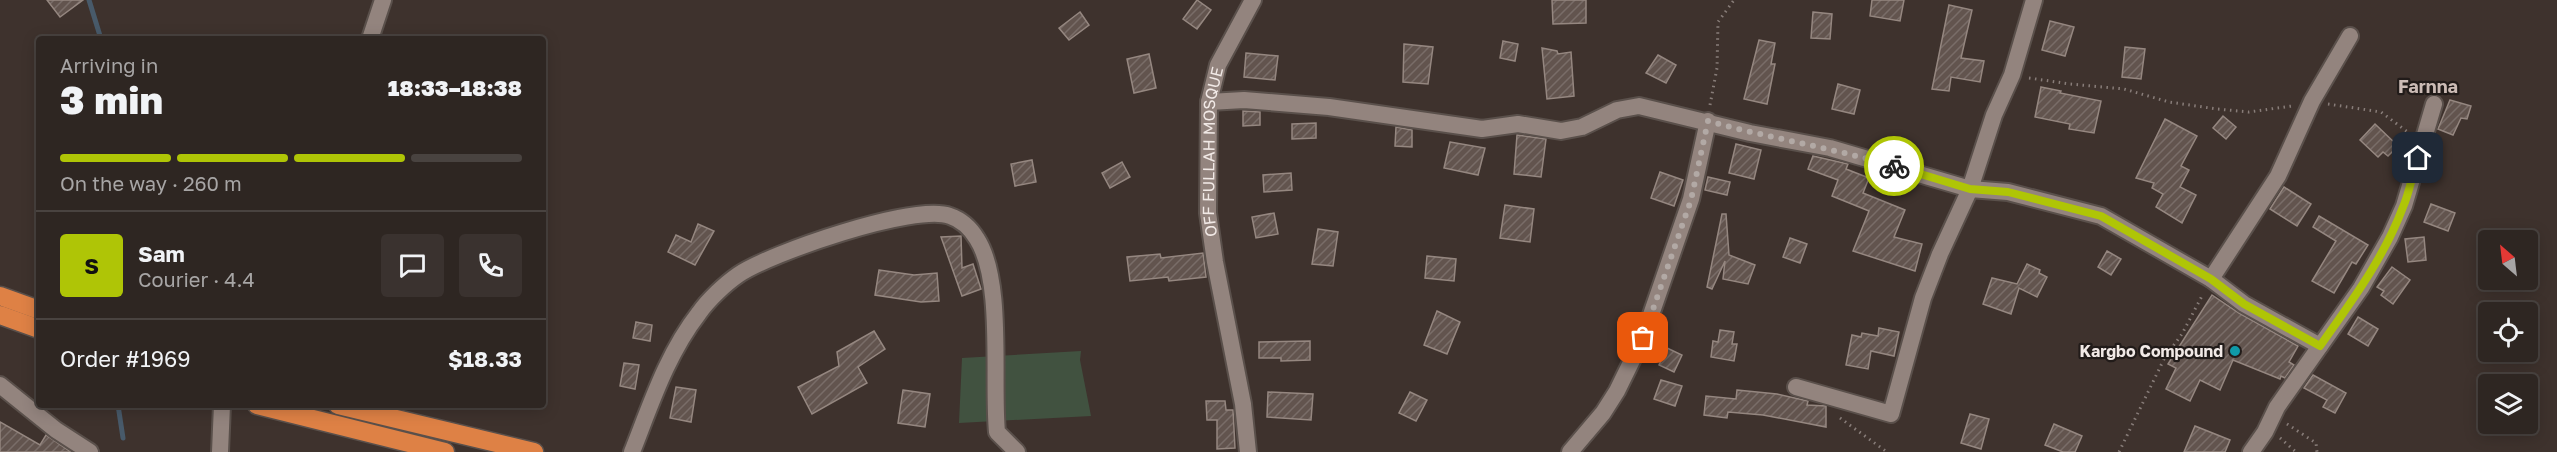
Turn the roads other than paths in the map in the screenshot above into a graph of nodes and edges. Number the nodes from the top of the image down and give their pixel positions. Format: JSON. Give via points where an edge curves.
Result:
{"nodes":[{"id":1,"x":383,"y":0,"type":"edge"},
{"id":2,"x":1253,"y":0,"type":"edge"},
{"id":3,"x":2034,"y":0,"type":"edge"},
{"id":4,"x":371,"y":36,"type":"edge"},
{"id":5,"x":2350,"y":36,"type":"dead end"},
{"id":6,"x":1209,"y":102,"type":"junction"},
{"id":7,"x":2434,"y":104,"type":"dead end"},
{"id":8,"x":1708,"y":121,"type":"junction"},
{"id":9,"x":1970,"y":189,"type":"junction"},
{"id":10,"x":2211,"y":279,"type":"junction"},
{"id":11,"x":0,"y":296,"type":"edge"},
{"id":12,"x":36,"y":309,"type":"edge"},
{"id":13,"x":0,"y":315,"type":"edge"},
{"id":14,"x":36,"y":328,"type":"edge"},
{"id":15,"x":2320,"y":346,"type":"junction"},
{"id":16,"x":0,"y":385,"type":"edge"},
{"id":17,"x":1796,"y":387,"type":"dead end"},
{"id":18,"x":222,"y":408,"type":"edge"},
{"id":19,"x":269,"y":408,"type":"edge"},
{"id":20,"x":351,"y":408,"type":"edge"},
{"id":21,"x":90,"y":452,"type":"edge"},
{"id":22,"x":220,"y":452,"type":"edge"},
{"id":23,"x":446,"y":452,"type":"edge"},
{"id":24,"x":534,"y":452,"type":"edge"},
{"id":25,"x":632,"y":452,"type":"edge"},
{"id":26,"x":1017,"y":452,"type":"edge"},
{"id":27,"x":1248,"y":452,"type":"edge"},
{"id":28,"x":1570,"y":452,"type":"edge"},
{"id":29,"x":2251,"y":452,"type":"edge"}],
"edges":[{"from":1,"to":4,"type":"street"},
{"from":2,"to":6,"type":"street","name":"OFF FULLAH MOSQUE","via":[[1218,65]]},
{"from":3,"to":9,"type":"street","via":[[2012,75],[1994,115]]},
{"from":5,"to":10,"type":"street","via":[[2312,101],[2278,176]]},
{"from":6,"to":8,"type":"street","via":[[1244,100],[1329,108],[1482,129],[1518,124],[1560,131],[1639,106]]},
{"from":6,"to":27,"type":"street","name":"OFF FULLAH MOSQUE","via":[[1208,213]]},
{"from":7,"to":15,"type":"street","via":[[2404,206],[2390,237],[2361,288]]},
{"from":8,"to":9,"type":"street","via":[[1830,148]]},
{"from":8,"to":28,"type":"street","via":[[1691,200],[1643,338],[1603,413]]},
{"from":9,"to":10,"type":"street","via":[[2008,192],[2101,216]]},
{"from":9,"to":17,"type":"street","via":[[1923,298],[1891,414]]},
{"from":10,"to":15,"type":"street","via":[[2244,304]]},
{"from":11,"to":12,"type":"highway"},
{"from":13,"to":14,"type":"highway"},
{"from":15,"to":29,"type":"street"},
{"from":16,"to":21,"type":"street"},
{"from":18,"to":22,"type":"street"},
{"from":19,"to":23,"type":"highway"},
{"from":20,"to":24,"type":"highway"},
{"from":25,"to":26,"type":"street","via":[[672,357],[699,312],[737,275],[825,237],[902,218],[949,215],[968,227],[985,254],[994,304],[997,432]]}]}
